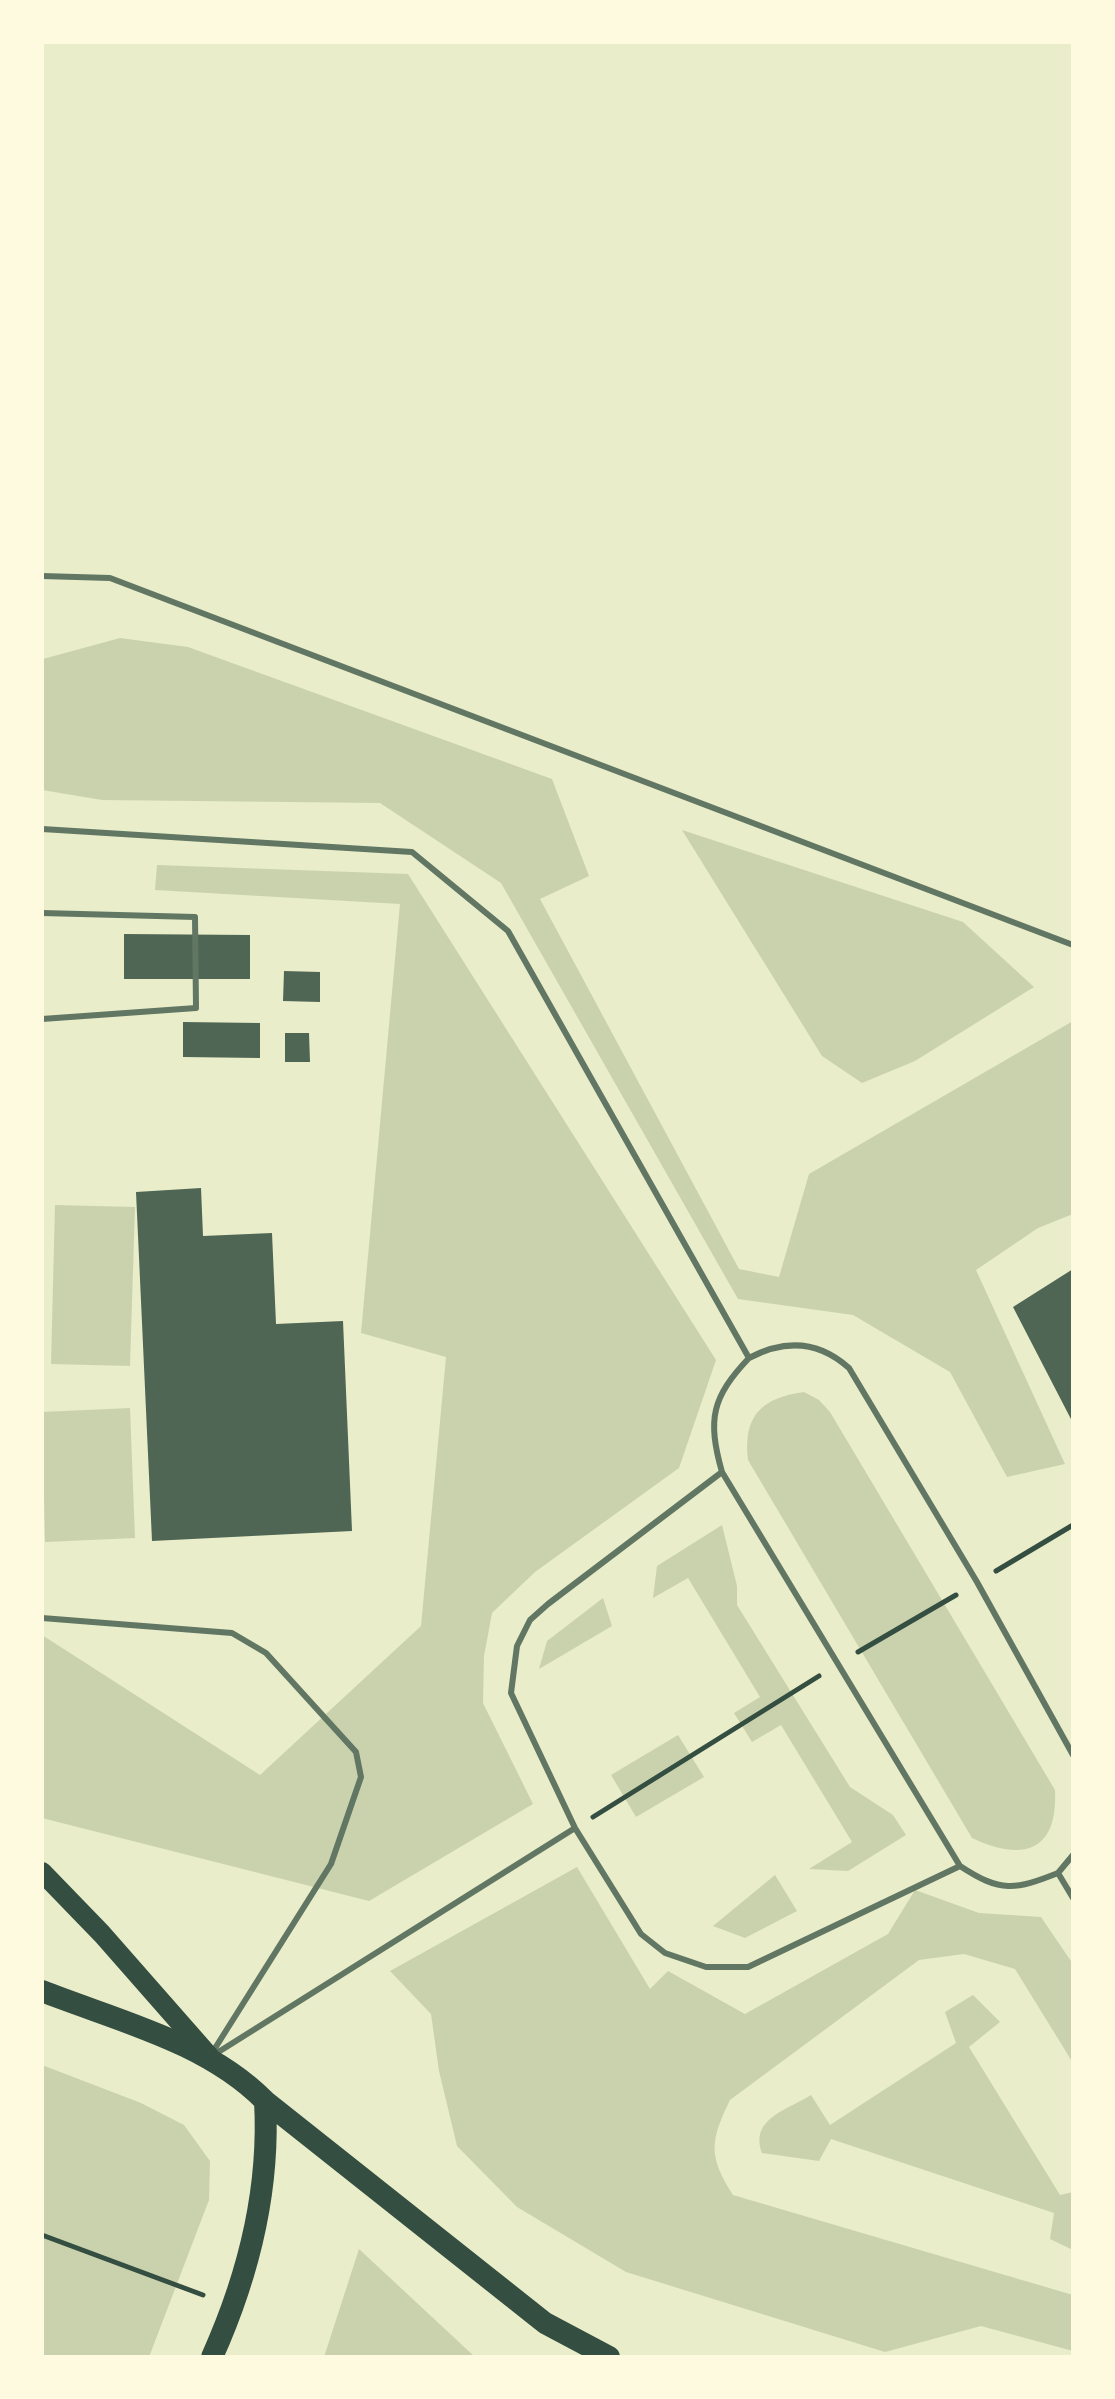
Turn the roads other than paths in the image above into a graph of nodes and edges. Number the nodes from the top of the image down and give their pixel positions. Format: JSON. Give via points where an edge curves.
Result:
{"nodes":[{"id":1,"x":42,"y":576,"type":"edge"},
{"id":2,"x":42,"y":829,"type":"edge"},
{"id":3,"x":42,"y":913,"type":"edge"},
{"id":4,"x":1073,"y":945,"type":"edge"},
{"id":5,"x":42,"y":1019,"type":"edge"},
{"id":6,"x":749,"y":1358,"type":"junction"},
{"id":7,"x":722,"y":1472,"type":"junction"},
{"id":8,"x":42,"y":1618,"type":"edge"},
{"id":9,"x":1073,"y":1755,"type":"edge"},
{"id":10,"x":575,"y":1828,"type":"junction"},
{"id":11,"x":1073,"y":1855,"type":"edge"},
{"id":12,"x":960,"y":1866,"type":"junction"},
{"id":13,"x":42,"y":1872,"type":"edge"},
{"id":14,"x":1058,"y":1873,"type":"junction"},
{"id":15,"x":1073,"y":1898,"type":"edge"},
{"id":16,"x":42,"y":1991,"type":"edge"},
{"id":17,"x":210,"y":2057,"type":"junction"},
{"id":18,"x":265,"y":2101,"type":"junction"},
{"id":19,"x":212,"y":2357,"type":"edge"},
{"id":20,"x":609,"y":2357,"type":"edge"}],
"edges":[{"from":1,"to":4,"type":"lane","via":[[110,578]]},
{"from":2,"to":6,"type":"lane","via":[[412,852],[508,931]]},
{"from":3,"to":5,"type":"lane","via":[[195,917],[196,1008]]},
{"from":6,"to":7,"type":"lane","via":[[723,1389],[712,1422]]},
{"from":6,"to":9,"type":"lane","via":[[770,1347],[797,1345],[820,1348],[849,1368]]},
{"from":7,"to":10,"type":"lane","via":[[548,1604],[530,1620],[517,1646],[511,1693]]},
{"from":7,"to":12,"type":"lane"},
{"from":8,"to":17,"type":"lane","via":[[232,1633],[266,1653],[356,1752],[361,1777],[331,1864]]},
{"from":10,"to":12,"type":"lane","via":[[641,1934],[665,1953],[706,1967],[748,1967]]},
{"from":10,"to":17,"type":"lane"},
{"from":11,"to":14,"type":"lane"},
{"from":12,"to":14,"type":"lane","via":[[983,1881],[1020,1888]]},
{"from":13,"to":17,"type":"main road"},
{"from":14,"to":15,"type":"lane"},
{"from":16,"to":17,"type":"highway"},
{"from":17,"to":18,"type":"highway"},
{"from":18,"to":19,"type":"highway","via":[[262,2192],[234,2307]]},
{"from":18,"to":20,"type":"highway","via":[[545,2323]]}]}
